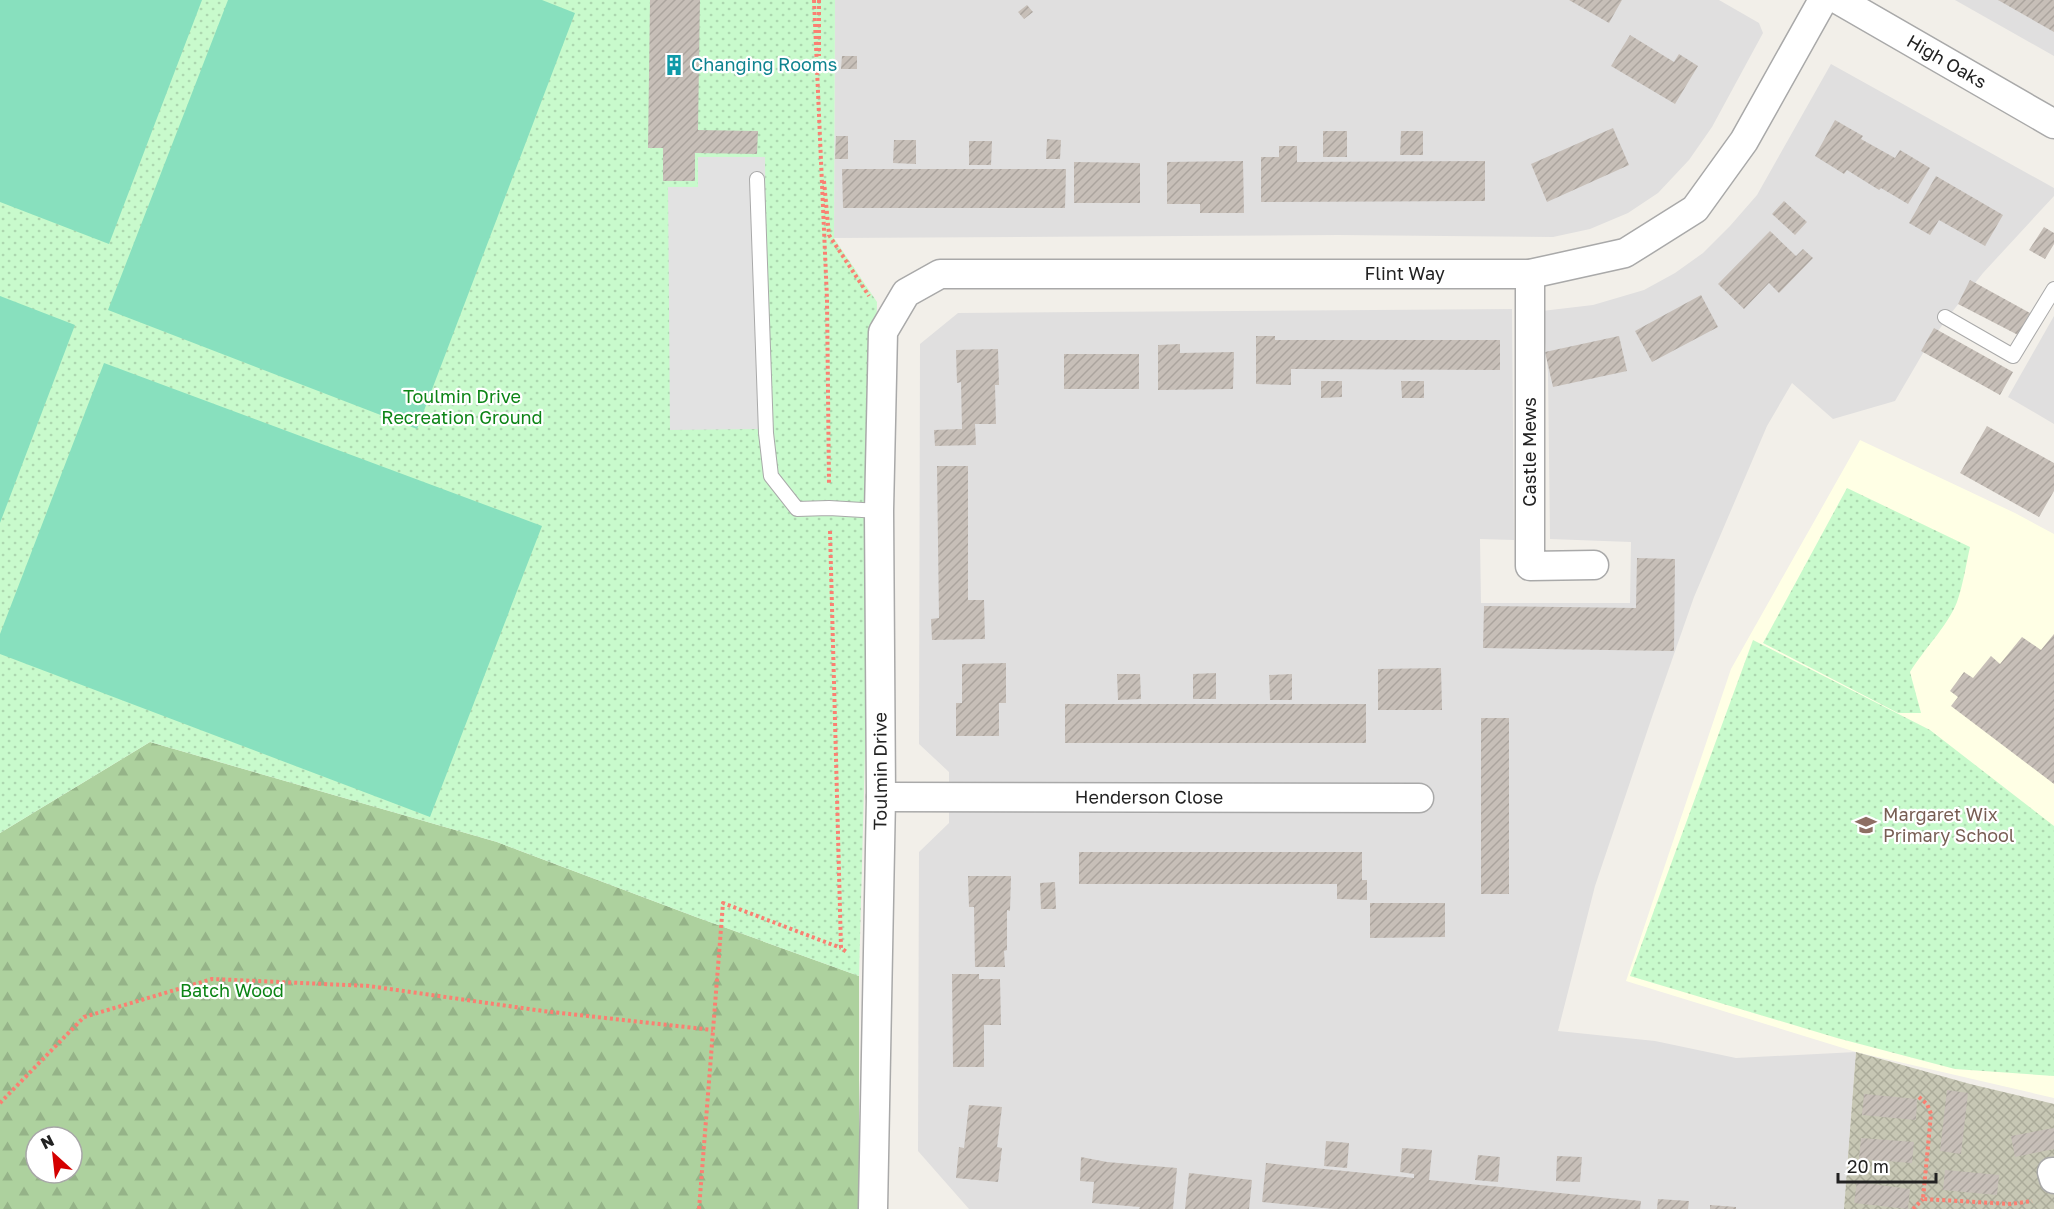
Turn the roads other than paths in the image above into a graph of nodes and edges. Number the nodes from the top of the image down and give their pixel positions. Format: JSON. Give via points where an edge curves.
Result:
{"nodes":[{"id":1,"x":1823,"y":0,"type":"edge"},
{"id":2,"x":1839,"y":0,"type":"edge"},
{"id":3,"x":2054,"y":124,"type":"edge"},
{"id":4,"x":758,"y":179,"type":"dead end"},
{"id":5,"x":1530,"y":274,"type":"junction"},
{"id":6,"x":2054,"y":289,"type":"edge"},
{"id":7,"x":1946,"y":317,"type":"dead end"},
{"id":8,"x":885,"y":328,"type":"joint"},
{"id":9,"x":879,"y":511,"type":"junction"},
{"id":10,"x":1594,"y":565,"type":"dead end"},
{"id":11,"x":881,"y":797,"type":"junction"},
{"id":12,"x":1419,"y":798,"type":"dead end"},
{"id":13,"x":873,"y":1209,"type":"edge"}],
"edges":[{"from":1,"to":5,"type":"street","name":"Flint Way","via":[[1744,141],[1695,209],[1625,253]]},
{"from":2,"to":3,"type":"street","name":"High Oaks"},
{"from":4,"to":9,"type":"lane","via":[[765,433],[771,476],[797,510]]},
{"from":5,"to":8,"type":"street","name":"Flint Way","via":[[940,274],[906,293]]},
{"from":5,"to":10,"type":"street","name":"Castle Mews","via":[[1530,566]]},
{"from":6,"to":7,"type":"lane","via":[[2013,356]]},
{"from":8,"to":9,"type":"street","name":"Toulmin Drive"},
{"from":9,"to":11,"type":"street","name":"Toulmin Drive"},
{"from":11,"to":12,"type":"street","name":"Henderson Close"},
{"from":11,"to":13,"type":"street","name":"Toulmin Drive"}]}
